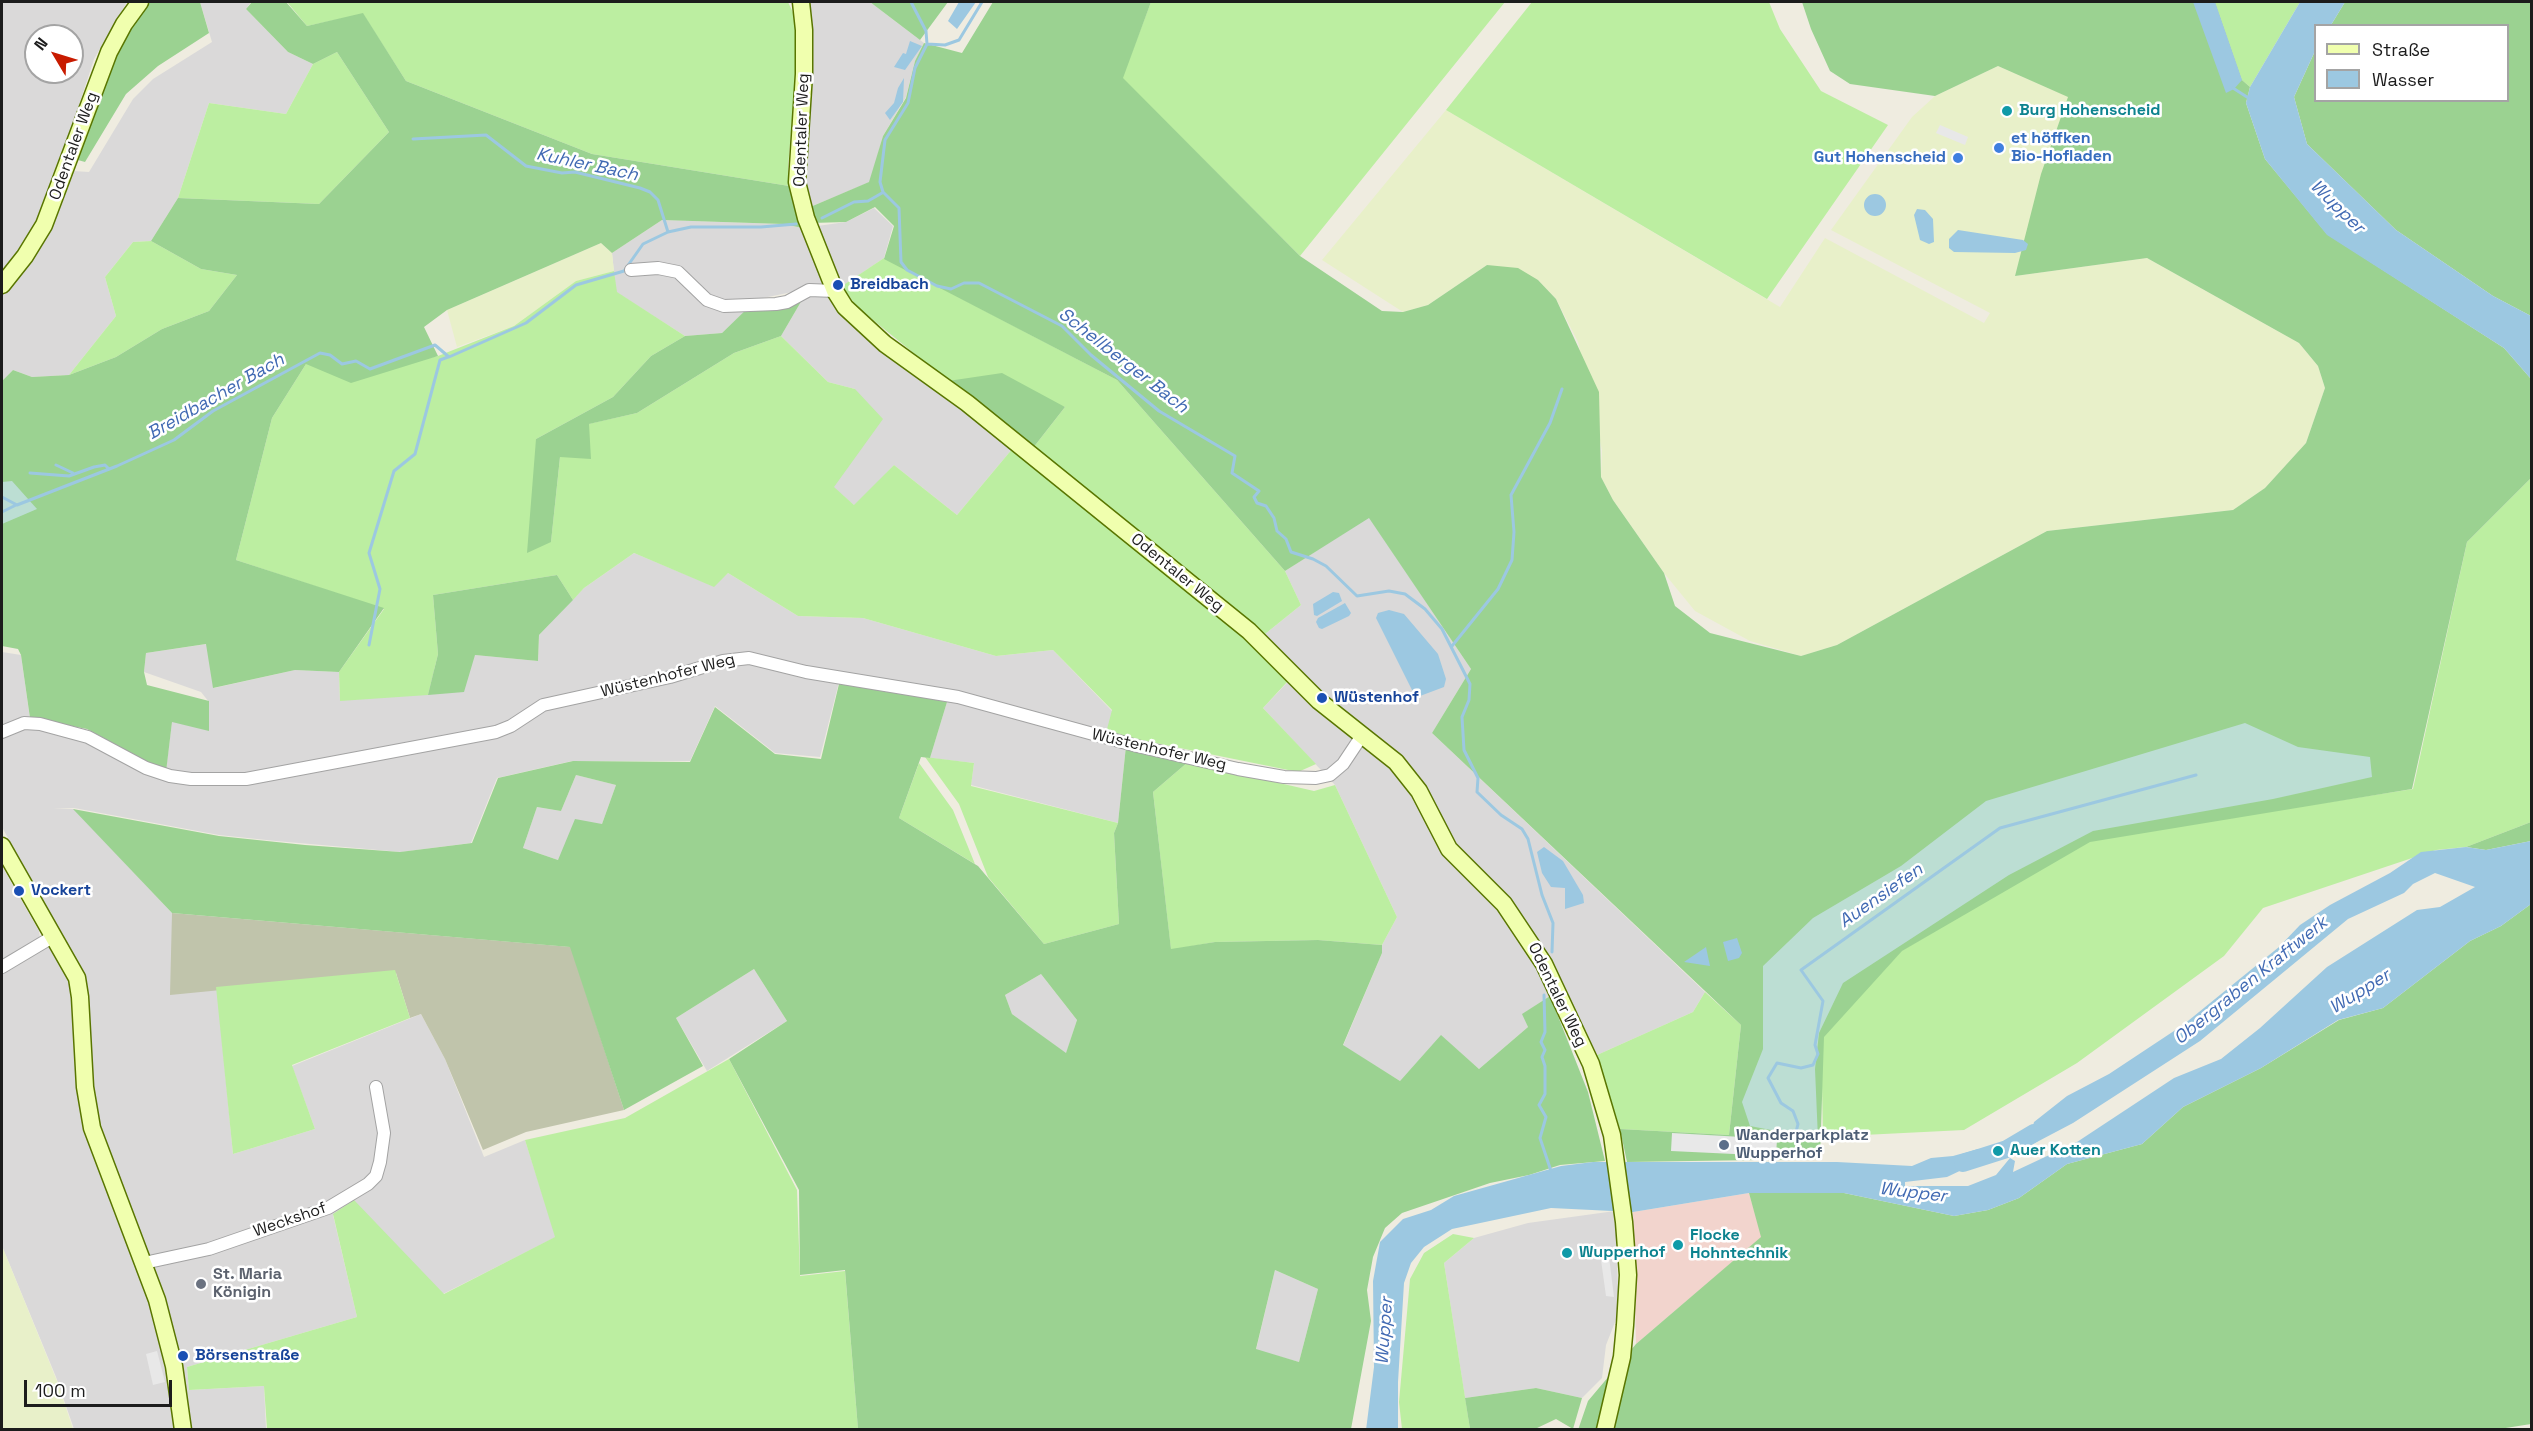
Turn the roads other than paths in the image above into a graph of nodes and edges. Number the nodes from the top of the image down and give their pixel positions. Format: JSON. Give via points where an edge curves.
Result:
{"nodes":[{"id":1,"x":140,"y":2,"type":"edge"},
{"id":2,"x":801,"y":2,"type":"edge"},
{"id":3,"x":631,"y":270,"type":"dead end"},
{"id":4,"x":2,"y":285,"type":"edge"},
{"id":5,"x":835,"y":291,"type":"junction"},
{"id":6,"x":2,"y":732,"type":"edge"},
{"id":7,"x":1364,"y":734,"type":"junction"},
{"id":8,"x":2,"y":846,"type":"edge"},
{"id":9,"x":54,"y":936,"type":"junction"},
{"id":10,"x":2,"y":967,"type":"edge"},
{"id":11,"x":376,"y":1087,"type":"dead end"},
{"id":12,"x":144,"y":1263,"type":"junction"},
{"id":13,"x":183,"y":1430,"type":"edge"},
{"id":14,"x":1605,"y":1430,"type":"edge"}],
"edges":[{"from":1,"to":4,"type":"main road","name":"Odentaler Weg","via":[[109,52],[44,225]]},
{"from":2,"to":5,"type":"main road","name":"Odentaler Weg","via":[[804,74],[797,182],[806,218]]},
{"from":3,"to":5,"type":"street","via":[[658,268],[678,272],[707,300],[724,306],[776,304],[809,291]]},
{"from":5,"to":7,"type":"main road","name":"Odentaler Weg","via":[[845,307],[885,344],[967,403],[1249,632],[1319,701]]},
{"from":6,"to":7,"type":"street","name":"Wüstenhofer Weg","via":[[24,723],[40,724],[88,736],[146,768],[170,776],[191,780],[246,779],[496,732],[543,705],[749,658],[806,672],[958,697],[1148,748],[1284,777],[1330,775]]},
{"from":7,"to":14,"type":"main road","name":"Odentaler Weg","via":[[1408,774],[1449,849],[1504,904],[1534,946],[1591,1064],[1614,1149],[1628,1275],[1622,1357]]},
{"from":8,"to":9,"type":"main road"},
{"from":9,"to":10,"type":"street"},
{"from":9,"to":12,"type":"main road","via":[[79,989],[83,1066],[92,1128]]},
{"from":11,"to":12,"type":"street","name":"Weckshof","via":[[384,1133],[376,1176],[368,1184],[328,1208],[301,1218],[209,1249]]},
{"from":12,"to":13,"type":"main road","via":[[171,1349]]}]}
